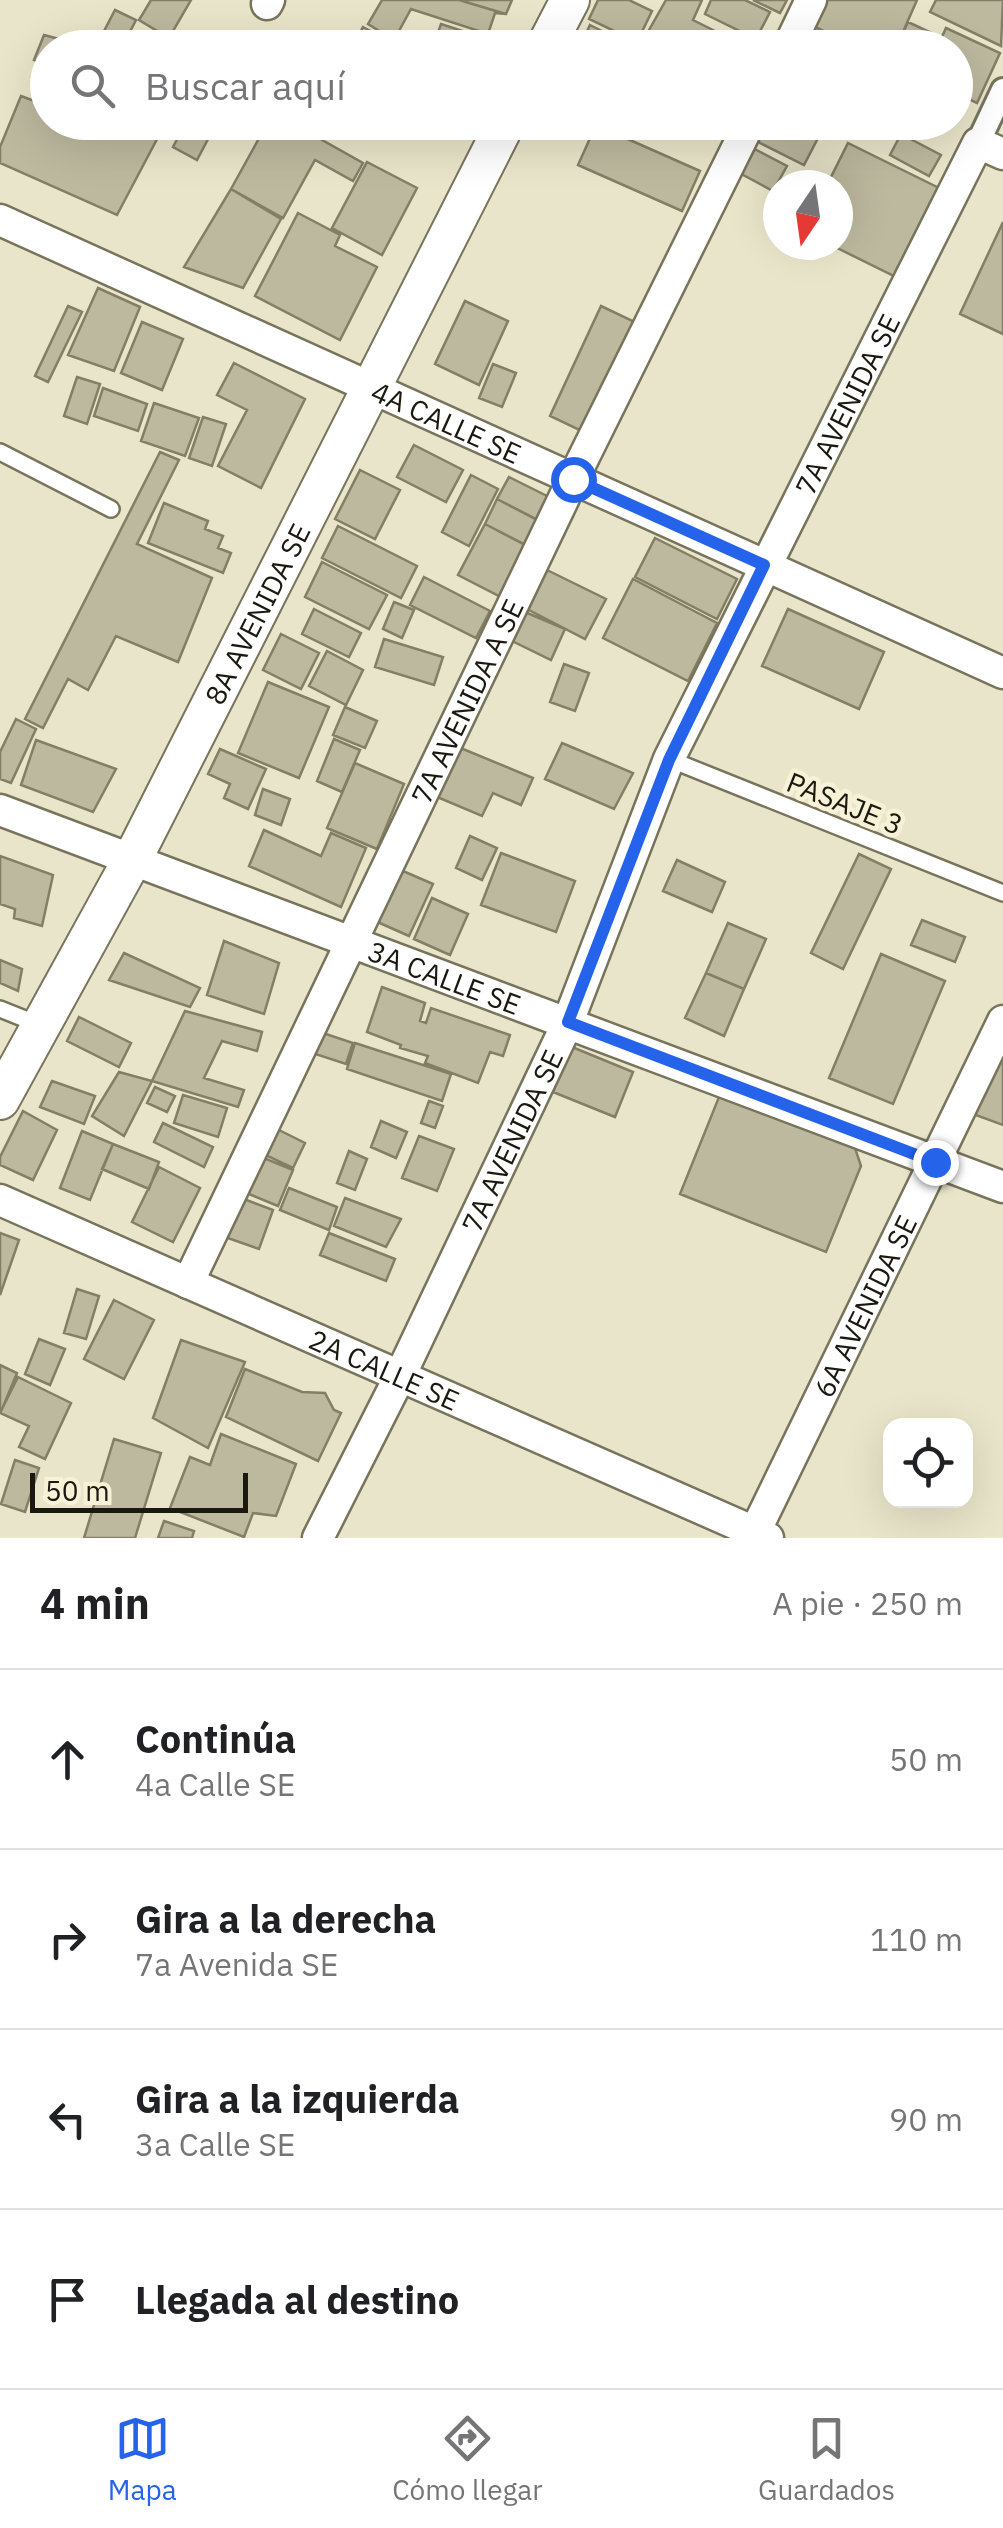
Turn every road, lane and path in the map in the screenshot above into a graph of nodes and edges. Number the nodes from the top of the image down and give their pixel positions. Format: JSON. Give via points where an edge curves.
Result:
{"nodes":[{"id":1,"x":570,"y":0,"type":"edge"},
{"id":2,"x":811,"y":0,"type":"edge"},
{"id":3,"x":554,"y":30,"type":"edge"},
{"id":4,"x":797,"y":30,"type":"edge"},
{"id":5,"x":1003,"y":90,"type":"edge"},
{"id":6,"x":497,"y":140,"type":"edge"},
{"id":7,"x":741,"y":140,"type":"edge"},
{"id":8,"x":991,"y":149,"type":"edge"},
{"id":9,"x":0,"y":220,"type":"edge"},
{"id":10,"x":369,"y":387,"type":"junction"},
{"id":11,"x":0,"y":452,"type":"edge"},
{"id":12,"x":573,"y":479,"type":"junction"},
{"id":13,"x":111,"y":510,"type":"dead end"},
{"id":14,"x":764,"y":565,"type":"junction"},
{"id":15,"x":1003,"y":673,"type":"edge"},
{"id":16,"x":669,"y":760,"type":"junction"},
{"id":17,"x":0,"y":810,"type":"edge"},
{"id":18,"x":132,"y":860,"type":"junction"},
{"id":19,"x":1003,"y":894,"type":"edge"},
{"id":20,"x":352,"y":942,"type":"junction"},
{"id":21,"x":0,"y":1009,"type":"edge"},
{"id":22,"x":1003,"y":1021,"type":"edge"},
{"id":23,"x":568,"y":1022,"type":"junction"},
{"id":24,"x":40,"y":1025,"type":"junction"},
{"id":25,"x":0,"y":1100,"type":"edge"},
{"id":26,"x":935,"y":1162,"type":"junction"},
{"id":27,"x":1003,"y":1186,"type":"edge"},
{"id":28,"x":0,"y":1200,"type":"edge"},
{"id":29,"x":188,"y":1283,"type":"junction"},
{"id":30,"x":400,"y":1376,"type":"junction"},
{"id":31,"x":759,"y":1536,"type":"edge"},
{"id":32,"x":318,"y":1538,"type":"edge"}],
"edges":[{"from":1,"to":3,"type":"street"},
{"from":2,"to":4,"type":"street"},
{"from":5,"to":8,"type":"street","name":"7A AVENIDA SE"},
{"from":6,"to":10,"type":"street","name":"8A AVENIDA SE"},
{"from":7,"to":12,"type":"street","name":"7A AVENIDA A SE"},
{"from":8,"to":14,"type":"street","name":"7A AVENIDA SE"},
{"from":9,"to":10,"type":"street","name":"4A CALLE SE"},
{"from":10,"to":12,"type":"street","name":"4A CALLE SE"},
{"from":10,"to":18,"type":"street","name":"8A AVENIDA SE"},
{"from":11,"to":13,"type":"lane"},
{"from":12,"to":14,"type":"street","name":"4A CALLE SE"},
{"from":12,"to":20,"type":"street","name":"7A AVENIDA A SE"},
{"from":14,"to":15,"type":"street","name":"4A CALLE SE"},
{"from":14,"to":16,"type":"street","name":"7A AVENIDA SE"},
{"from":16,"to":19,"type":"lane","name":"PASAJE 3"},
{"from":16,"to":23,"type":"street","name":"7A AVENIDA SE"},
{"from":17,"to":18,"type":"street","name":"3A CALLE SE"},
{"from":18,"to":20,"type":"street","name":"3A CALLE SE"},
{"from":18,"to":24,"type":"street","name":"8A AVENIDA SE"},
{"from":20,"to":23,"type":"street","name":"3A CALLE SE"},
{"from":20,"to":29,"type":"street","name":"7A AVENIDA A SE"},
{"from":21,"to":24,"type":"lane"},
{"from":22,"to":26,"type":"street","name":"6A AVENIDA SE"},
{"from":23,"to":26,"type":"street","name":"3A CALLE SE"},
{"from":23,"to":30,"type":"street","name":"7A AVENIDA SE"},
{"from":24,"to":25,"type":"street","name":"8A AVENIDA SE"},
{"from":26,"to":27,"type":"street","name":"3A CALLE SE"},
{"from":26,"to":31,"type":"street","name":"6A AVENIDA SE"},
{"from":28,"to":29,"type":"street","name":"2A CALLE SE"},
{"from":29,"to":30,"type":"street","name":"2A CALLE SE"},
{"from":30,"to":31,"type":"street","name":"2A CALLE SE"},
{"from":30,"to":32,"type":"street","name":"7A AVENIDA SE"}]}
